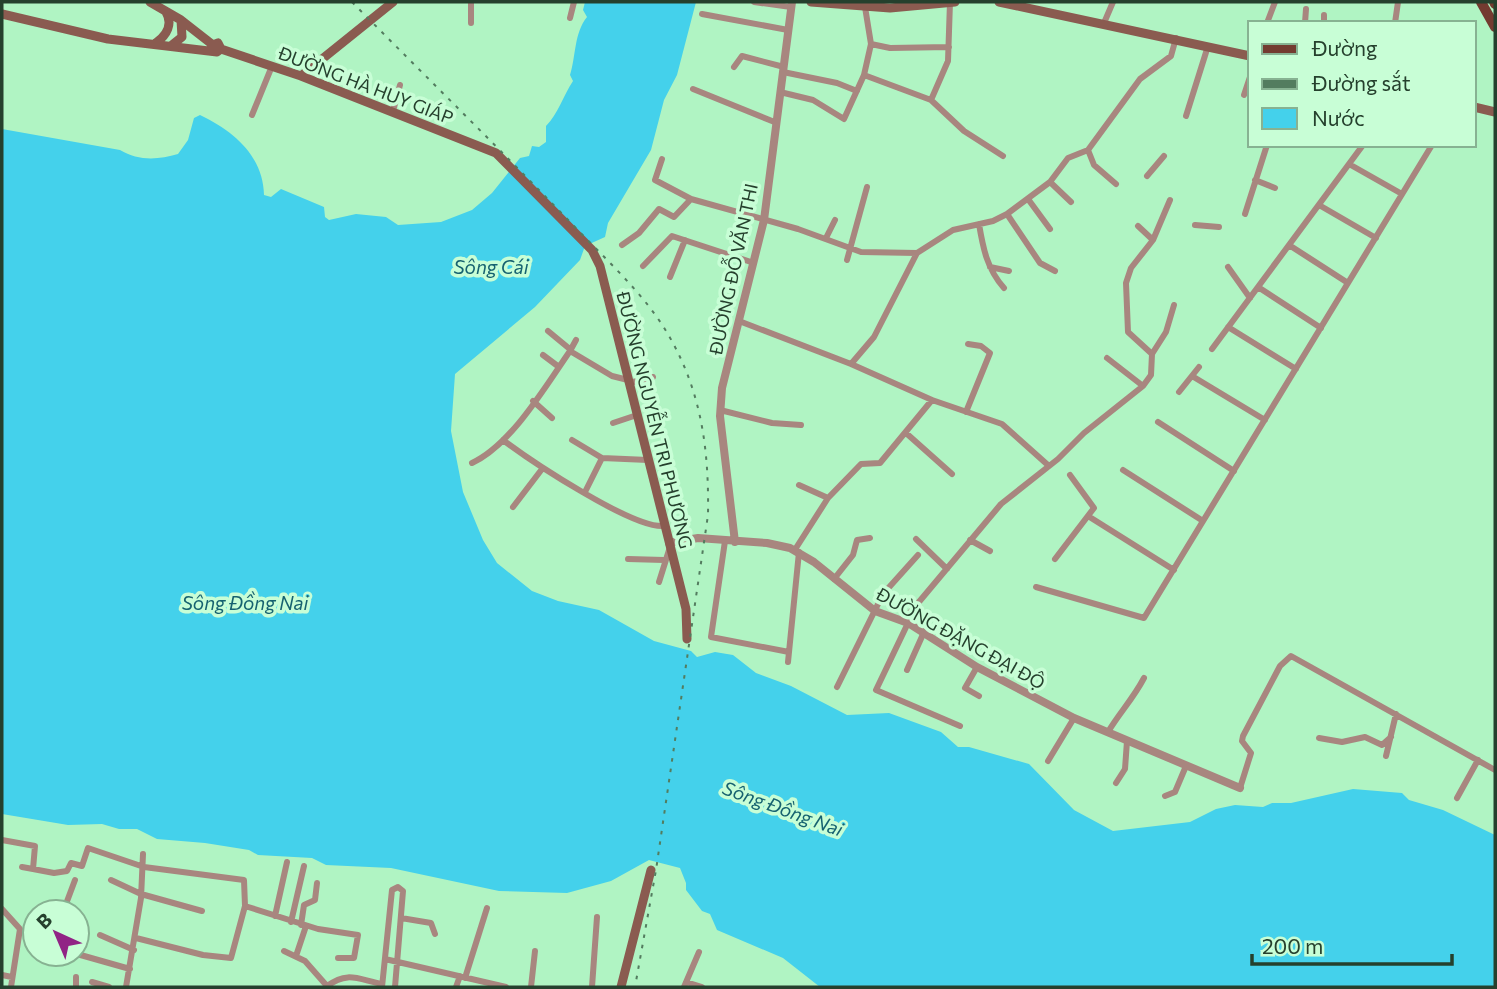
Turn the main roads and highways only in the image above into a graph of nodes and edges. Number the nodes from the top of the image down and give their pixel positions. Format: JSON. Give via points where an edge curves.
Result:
{"nodes":[{"id":1,"x":150,"y":2,"type":"edge"},
{"id":2,"x":393,"y":2,"type":"edge"},
{"id":3,"x":811,"y":2,"type":"edge"},
{"id":4,"x":953,"y":2,"type":"edge"},
{"id":5,"x":999,"y":2,"type":"edge"},
{"id":6,"x":1481,"y":2,"type":"edge"},
{"id":7,"x":938,"y":3,"type":"edge"},
{"id":8,"x":166,"y":12,"type":"junction"},
{"id":9,"x":2,"y":14,"type":"edge"},
{"id":10,"x":181,"y":20,"type":"junction"},
{"id":11,"x":1495,"y":27,"type":"edge"},
{"id":12,"x":156,"y":43,"type":"junction"},
{"id":13,"x":172,"y":45,"type":"junction"},
{"id":14,"x":215,"y":48,"type":"junction"},
{"id":15,"x":1248,"y":56,"type":"edge"},
{"id":16,"x":301,"y":76,"type":"junction"},
{"id":17,"x":1476,"y":107,"type":"edge"},
{"id":18,"x":1495,"y":112,"type":"edge"},
{"id":19,"x":592,"y":250,"type":"joint"},
{"id":20,"x":685,"y":638,"type":"dead end"},
{"id":21,"x":649,"y":869,"type":"dead end"},
{"id":22,"x":621,"y":987,"type":"edge"}],
"edges":[{"from":1,"to":8,"type":"main road","name":"ĐƯỜNG HÀ HUY GIÁP"},
{"from":2,"to":16,"type":"main road"},
{"from":3,"to":7,"type":"main road","via":[[865,7]]},
{"from":4,"to":7,"type":"main road"},
{"from":5,"to":15,"type":"main road"},
{"from":6,"to":11,"type":"main road"},
{"from":8,"to":10,"type":"main road","name":"ĐƯỜNG HÀ HUY GIÁP"},
{"from":8,"to":12,"type":"main road","via":[[168,28]]},
{"from":9,"to":12,"type":"main road","via":[[77,34]]},
{"from":10,"to":13,"type":"main road","via":[[182,37]]},
{"from":10,"to":14,"type":"main road","name":"ĐƯỜNG HÀ HUY GIÁP"},
{"from":12,"to":13,"type":"main road"},
{"from":13,"to":14,"type":"main road"},
{"from":14,"to":16,"type":"main road","name":"ĐƯỜNG HÀ HUY GIÁP"},
{"from":16,"to":19,"type":"main road","name":"ĐƯỜNG HÀ HUY GIÁP","via":[[499,155]]},
{"from":17,"to":18,"type":"main road"},
{"from":19,"to":20,"type":"main road","name":"ĐƯỜNG NGUYỄN TRI PHƯƠNG","via":[[683,600]]},
{"from":21,"to":22,"type":"main road"}]}
